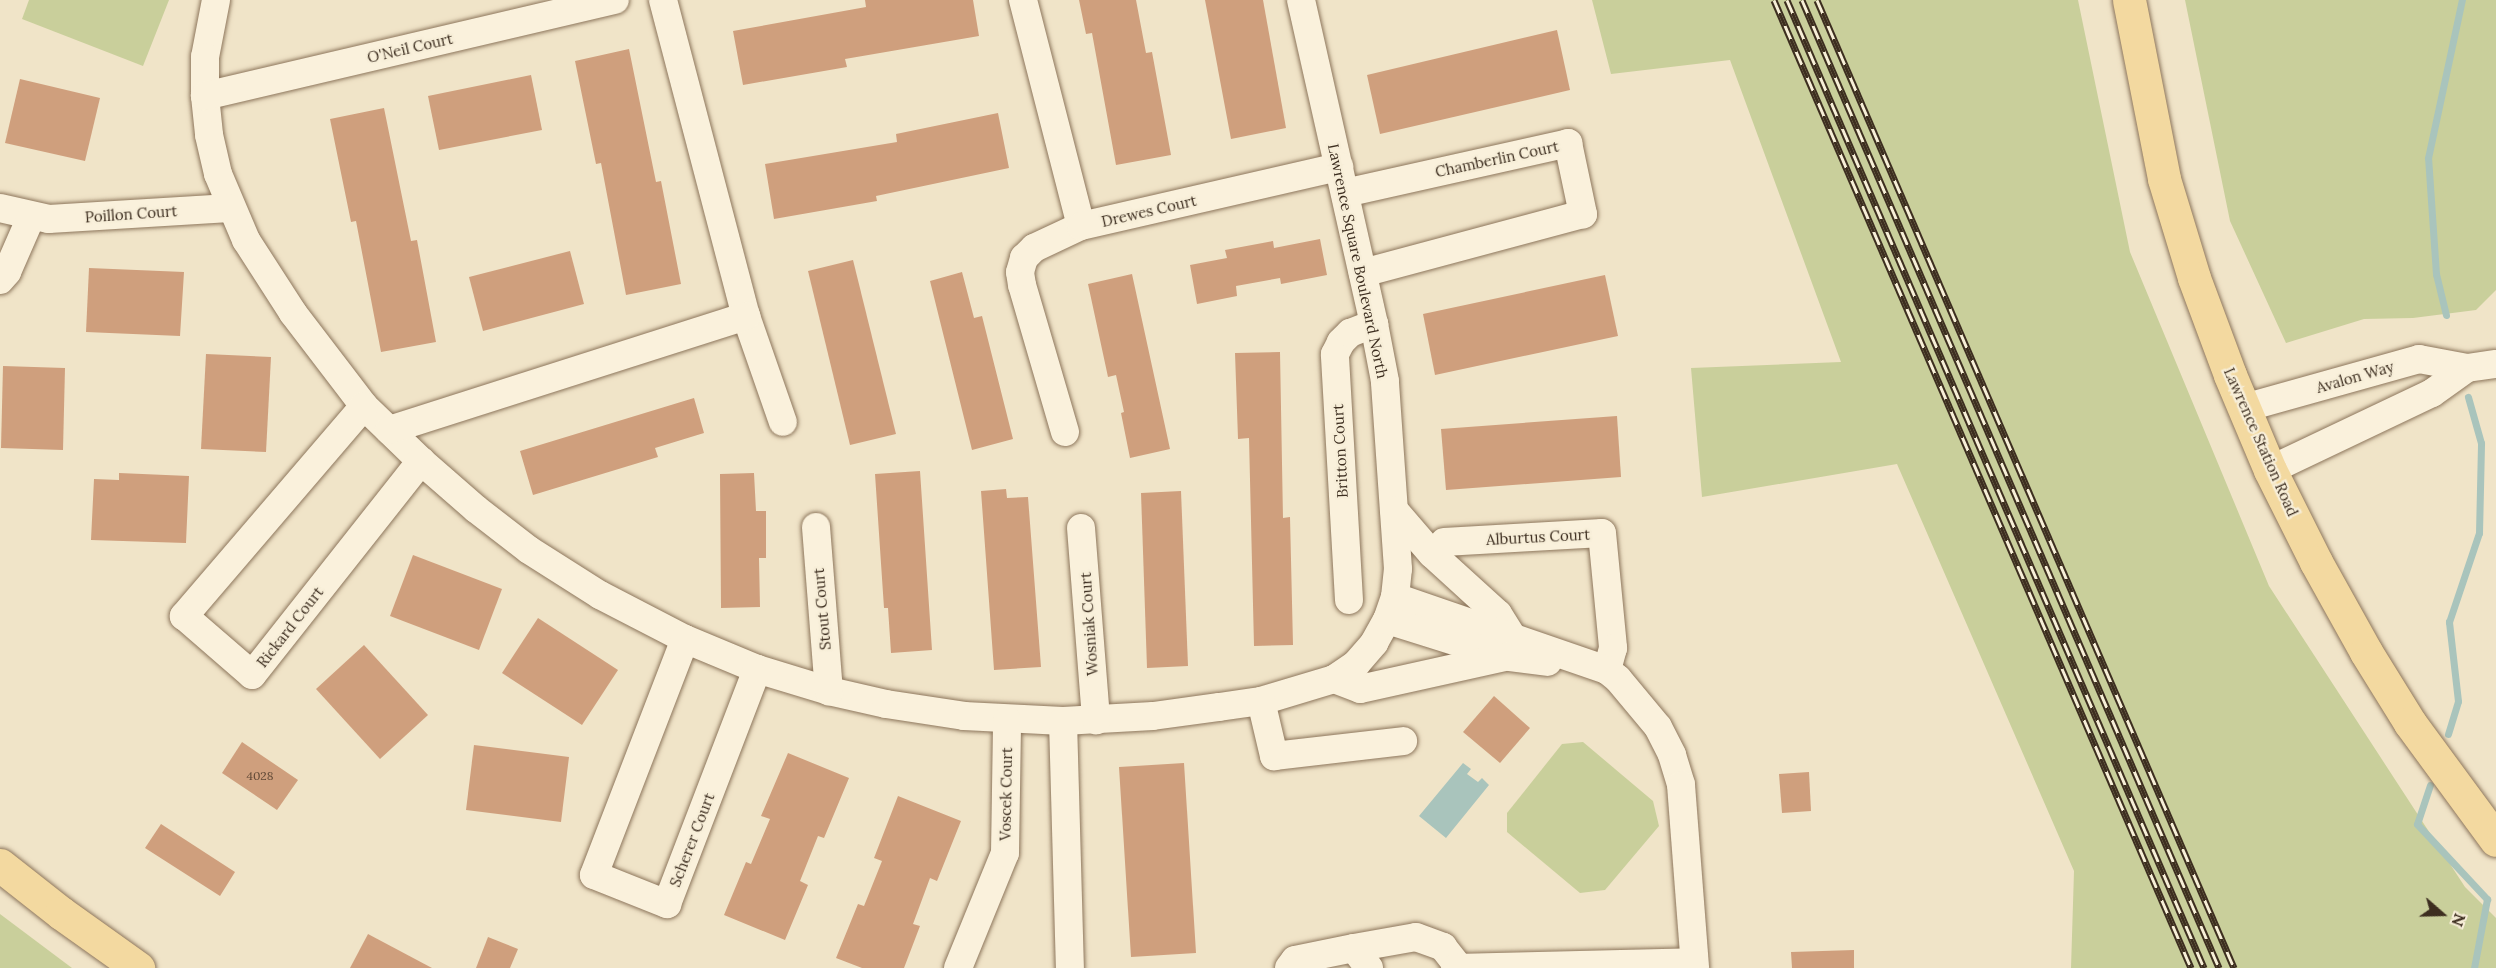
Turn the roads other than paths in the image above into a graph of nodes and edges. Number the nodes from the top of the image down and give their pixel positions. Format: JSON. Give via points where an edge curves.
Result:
{"nodes":[{"id":1,"x":216,"y":0,"type":"edge"},
{"id":2,"x":615,"y":0,"type":"edge"},
{"id":3,"x":663,"y":0,"type":"edge"},
{"id":4,"x":1023,"y":0,"type":"edge"},
{"id":5,"x":1301,"y":0,"type":"edge"},
{"id":6,"x":2129,"y":0,"type":"edge"},
{"id":7,"x":205,"y":96,"type":"junction"},
{"id":8,"x":1342,"y":180,"type":"junction"},
{"id":9,"x":0,"y":208,"type":"edge"},
{"id":10,"x":230,"y":208,"type":"junction"},
{"id":11,"x":31,"y":218,"type":"junction"},
{"id":12,"x":1081,"y":226,"type":"junction"},
{"id":13,"x":1363,"y":273,"type":"junction"},
{"id":14,"x":0,"y":280,"type":"edge"},
{"id":15,"x":746,"y":315,"type":"junction"},
{"id":16,"x":1374,"y":324,"type":"junction"},
{"id":17,"x":2496,"y":364,"type":"edge"},
{"id":18,"x":2467,"y":368,"type":"junction"},
{"id":19,"x":364,"y":406,"type":"junction"},
{"id":20,"x":2244,"y":408,"type":"junction"},
{"id":21,"x":783,"y":422,"type":"dead end"},
{"id":22,"x":389,"y":430,"type":"junction"},
{"id":23,"x":1065,"y":432,"type":"dead end"},
{"id":24,"x":420,"y":461,"type":"junction"},
{"id":25,"x":2270,"y":470,"type":"junction"},
{"id":26,"x":1394,"y":510,"type":"junction"},
{"id":27,"x":816,"y":527,"type":"dead end"},
{"id":28,"x":1082,"y":528,"type":"dead end"},
{"id":29,"x":1444,"y":542,"type":"dead end"},
{"id":30,"x":1349,"y":600,"type":"dead end"},
{"id":31,"x":1391,"y":608,"type":"junction"},
{"id":32,"x":685,"y":639,"type":"junction"},
{"id":33,"x":1509,"y":647,"type":"junction"},
{"id":34,"x":758,"y":669,"type":"junction"},
{"id":35,"x":1606,"y":670,"type":"junction"},
{"id":36,"x":1334,"y":680,"type":"junction"},
{"id":37,"x":829,"y":691,"type":"junction"},
{"id":38,"x":1261,"y":701,"type":"junction"},
{"id":39,"x":1007,"y":720,"type":"junction"},
{"id":40,"x":1096,"y":720,"type":"junction"},
{"id":41,"x":1063,"y":721,"type":"junction"},
{"id":42,"x":1404,"y":741,"type":"dead end"},
{"id":43,"x":2496,"y":840,"type":"edge"},
{"id":44,"x":0,"y":864,"type":"edge"},
{"id":45,"x":1362,"y":958,"type":"edge"},
{"id":46,"x":1695,"y":965,"type":"edge"},
{"id":47,"x":1567,"y":966,"type":"edge"},
{"id":48,"x":1628,"y":966,"type":"edge"},
{"id":49,"x":1456,"y":967,"type":"edge"},
{"id":50,"x":138,"y":968,"type":"edge"},
{"id":51,"x":958,"y":968,"type":"edge"},
{"id":52,"x":1070,"y":968,"type":"edge"},
{"id":53,"x":1289,"y":968,"type":"edge"}],
"edges":[{"from":1,"to":7,"type":"street","name":"Lawrence Square Boulevard North","via":[[206,57]]},
{"from":2,"to":7,"type":"street","name":"O'Neil Court"},
{"from":3,"to":15,"type":"street"},
{"from":4,"to":12,"type":"street","name":"Drewes Court"},
{"from":5,"to":8,"type":"street","name":"Lawrence Square Boulevard North"},
{"from":6,"to":20,"type":"main road","name":"Lawrence Station Road","via":[[2164,179],[2194,278]]},
{"from":7,"to":10,"type":"street","name":"Lawrence Square Boulevard North","via":[[209,135]]},
{"from":8,"to":12,"type":"street","name":"Drewes Court"},
{"from":8,"to":13,"type":"street","name":"Lawrence Square Boulevard North"},
{"from":8,"to":13,"type":"street","name":"Chamberlin Court","via":[[1568,144],[1583,214]]},
{"from":9,"to":11,"type":"street","name":"Poillon Court"},
{"from":10,"to":11,"type":"street","name":"Poillon Court"},
{"from":10,"to":19,"type":"street","name":"Lawrence Square Boulevard North","via":[[293,314]]},
{"from":11,"to":14,"type":"street"},
{"from":12,"to":23,"type":"street","via":[[1034,248],[1024,258],[1020,272]]},
{"from":13,"to":16,"type":"street","name":"Lawrence Square Boulevard North"},
{"from":15,"to":21,"type":"street"},
{"from":15,"to":22,"type":"street"},
{"from":16,"to":26,"type":"street","name":"Lawrence Square Boulevard North","via":[[1384,381]]},
{"from":16,"to":30,"type":"street","name":"Britton Court","via":[[1350,333],[1335,354]]},
{"from":17,"to":18,"type":"street","name":"Avalon Way"},
{"from":18,"to":20,"type":"street","name":"Avalon Way","via":[[2419,359]]},
{"from":18,"to":25,"type":"street","name":"Avalon Way","via":[[2432,393]]},
{"from":19,"to":22,"type":"street","name":"Lawrence Square Boulevard North"},
{"from":19,"to":24,"type":"street","name":"Rickard Court","via":[[184,616],[252,675]]},
{"from":20,"to":25,"type":"main road","name":"Lawrence Station Road"},
{"from":22,"to":24,"type":"street","name":"Lawrence Square Boulevard North"},
{"from":24,"to":32,"type":"street","name":"Lawrence Square Boulevard North","via":[[529,550],[600,595]]},
{"from":25,"to":43,"type":"main road","name":"Lawrence Station Road","via":[[2366,652],[2410,723]]},
{"from":26,"to":31,"type":"street","name":"Lawrence Square Boulevard North","via":[[1398,569]]},
{"from":26,"to":33,"type":"street","via":[[1432,554],[1498,614]]},
{"from":27,"to":37,"type":"street","name":"Stout Court"},
{"from":28,"to":40,"type":"street","name":"Wosniak Court"},
{"from":29,"to":35,"type":"street","name":"Alburtus Court","via":[[1602,533],[1612,648]]},
{"from":31,"to":33,"type":"street"},
{"from":31,"to":36,"type":"street","name":"Lawrence Square Boulevard North","via":[[1374,643]]},
{"from":32,"to":34,"type":"street","name":"Lawrence Square Boulevard North"},
{"from":32,"to":34,"type":"street","name":"Scherer Court","via":[[594,875],[668,904]]},
{"from":33,"to":35,"type":"street"},
{"from":33,"to":36,"type":"street","via":[[1360,689]]},
{"from":34,"to":37,"type":"street","name":"Lawrence Square Boulevard North"},
{"from":35,"to":46,"type":"street","via":[[1658,728],[1672,755],[1681,785]]},
{"from":36,"to":38,"type":"street","name":"Lawrence Square Boulevard North"},
{"from":37,"to":39,"type":"street","name":"Lawrence Square Boulevard North","via":[[886,704]]},
{"from":38,"to":40,"type":"street","name":"Lawrence Square Boulevard North"},
{"from":38,"to":42,"type":"street","via":[[1274,756]]},
{"from":39,"to":41,"type":"street","name":"Lawrence Square Boulevard North"},
{"from":39,"to":51,"type":"street","name":"Voscek Court","via":[[1005,853]]},
{"from":40,"to":41,"type":"street","name":"Lawrence Square Boulevard North"},
{"from":41,"to":52,"type":"street"},
{"from":44,"to":50,"type":"main road"},
{"from":45,"to":49,"type":"street","via":[[1416,937],[1443,947]]},
{"from":45,"to":53,"type":"street","via":[[1295,960]]},
{"from":46,"to":48,"type":"street"},
{"from":47,"to":48,"type":"street"},
{"from":47,"to":49,"type":"street"}]}
